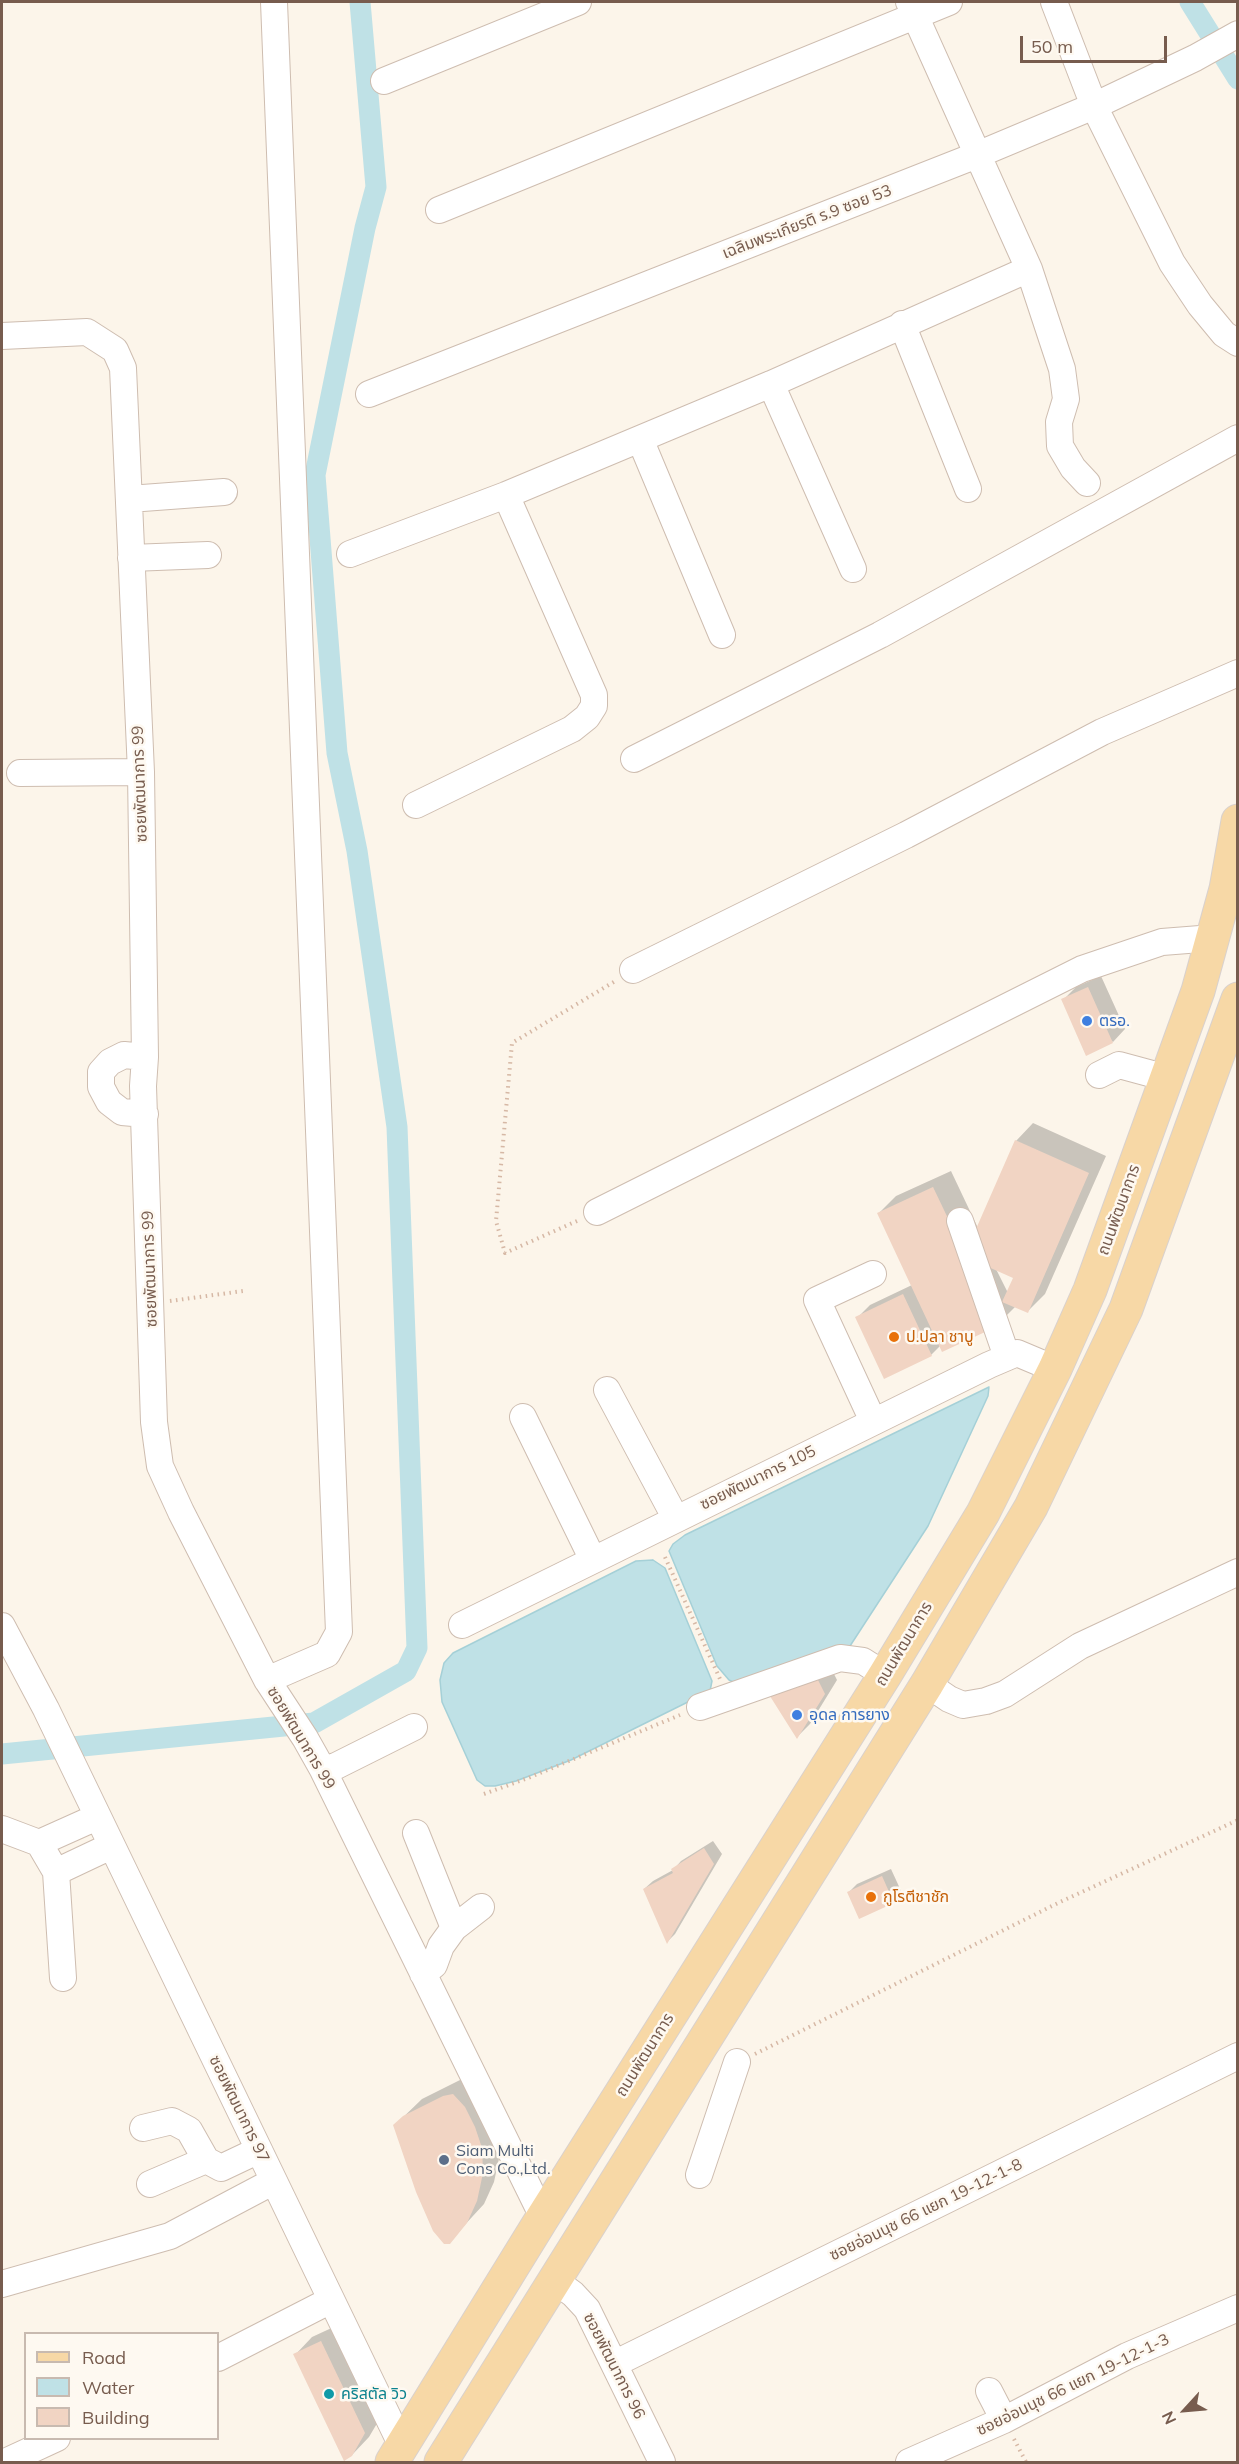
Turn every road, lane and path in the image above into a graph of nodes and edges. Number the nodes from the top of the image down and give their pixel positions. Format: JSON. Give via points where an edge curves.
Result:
{"nodes":[{"id":1,"x":274,"y":2,"type":"edge"},
{"id":2,"x":578,"y":2,"type":"edge"},
{"id":3,"x":949,"y":2,"type":"edge"},
{"id":4,"x":1054,"y":2,"type":"edge"},
{"id":5,"x":912,"y":9,"type":"edge"},
{"id":6,"x":1234,"y":36,"type":"edge"},
{"id":7,"x":384,"y":81,"type":"dead end"},
{"id":8,"x":1094,"y":106,"type":"junction"},
{"id":9,"x":977,"y":155,"type":"junction"},
{"id":10,"x":440,"y":210,"type":"dead end"},
{"id":11,"x":1029,"y":269,"type":"junction"},
{"id":12,"x":902,"y":324,"type":"junction"},
{"id":13,"x":2,"y":336,"type":"edge"},
{"id":14,"x":1238,"y":342,"type":"edge"},
{"id":15,"x":771,"y":384,"type":"junction"},
{"id":16,"x":369,"y":394,"type":"dead end"},
{"id":17,"x":1238,"y":438,"type":"edge"},
{"id":18,"x":640,"y":439,"type":"junction"},
{"id":19,"x":1087,"y":483,"type":"dead end"},
{"id":20,"x":968,"y":489,"type":"dead end"},
{"id":21,"x":225,"y":492,"type":"dead end"},
{"id":22,"x":506,"y":495,"type":"junction"},
{"id":23,"x":129,"y":499,"type":"junction"},
{"id":24,"x":350,"y":554,"type":"dead end"},
{"id":25,"x":208,"y":555,"type":"dead end"},
{"id":26,"x":131,"y":558,"type":"junction"},
{"id":27,"x":853,"y":569,"type":"dead end"},
{"id":28,"x":722,"y":635,"type":"dead end"},
{"id":29,"x":1238,"y":673,"type":"edge"},
{"id":30,"x":634,"y":759,"type":"dead end"},
{"id":31,"x":141,"y":772,"type":"junction"},
{"id":32,"x":20,"y":773,"type":"dead end"},
{"id":33,"x":416,"y":806,"type":"dead end"},
{"id":34,"x":1238,"y":821,"type":"edge"},
{"id":35,"x":1212,"y":938,"type":"junction"},
{"id":36,"x":633,"y":970,"type":"joint"},
{"id":37,"x":1238,"y":999,"type":"edge"},
{"id":38,"x":145,"y":1056,"type":"junction"},
{"id":39,"x":1099,"y":1075,"type":"dead end"},
{"id":40,"x":1167,"y":1078,"type":"junction"},
{"id":41,"x":145,"y":1114,"type":"junction"},
{"id":42,"x":597,"y":1212,"type":"joint"},
{"id":43,"x":960,"y":1221,"type":"dead end"},
{"id":44,"x":873,"y":1274,"type":"dead end"},
{"id":45,"x":243,"y":1291,"type":"dead end"},
{"id":46,"x":151,"y":1304,"type":"junction"},
{"id":47,"x":1007,"y":1357,"type":"junction"},
{"id":48,"x":1055,"y":1369,"type":"junction"},
{"id":49,"x":607,"y":1390,"type":"dead end"},
{"id":50,"x":524,"y":1417,"type":"dead end"},
{"id":51,"x":873,"y":1421,"type":"junction"},
{"id":52,"x":675,"y":1519,"type":"junction"},
{"id":53,"x":665,"y":1557,"type":"dead end"},
{"id":54,"x":593,"y":1560,"type":"junction"},
{"id":55,"x":1238,"y":1572,"type":"edge"},
{"id":56,"x":462,"y":1624,"type":"dead end"},
{"id":57,"x":2,"y":1626,"type":"edge"},
{"id":58,"x":885,"y":1675,"type":"junction"},
{"id":59,"x":267,"y":1680,"type":"junction"},
{"id":60,"x":927,"y":1684,"type":"junction"},
{"id":61,"x":728,"y":1696,"type":"junction"},
{"id":62,"x":700,"y":1707,"type":"joint"},
{"id":63,"x":414,"y":1727,"type":"dead end"},
{"id":64,"x":322,"y":1770,"type":"junction"},
{"id":65,"x":484,"y":1794,"type":"dead end"},
{"id":66,"x":97,"y":1817,"type":"junction"},
{"id":67,"x":1238,"y":1820,"type":"edge"},
{"id":68,"x":2,"y":1829,"type":"edge"},
{"id":69,"x":416,"y":1833,"type":"dead end"},
{"id":70,"x":39,"y":1843,"type":"junction"},
{"id":71,"x":111,"y":1846,"type":"junction"},
{"id":72,"x":56,"y":1872,"type":"junction"},
{"id":73,"x":482,"y":1907,"type":"dead end"},
{"id":74,"x":454,"y":1928,"type":"junction"},
{"id":75,"x":423,"y":1974,"type":"junction"},
{"id":76,"x":63,"y":1978,"type":"dead end"},
{"id":77,"x":1238,"y":2056,"type":"edge"},
{"id":78,"x":737,"y":2062,"type":"joint"},
{"id":79,"x":144,"y":2128,"type":"dead end"},
{"id":80,"x":259,"y":2151,"type":"junction"},
{"id":81,"x":206,"y":2160,"type":"junction"},
{"id":82,"x":699,"y":2175,"type":"dead end"},
{"id":83,"x":274,"y":2181,"type":"junction"},
{"id":84,"x":150,"y":2184,"type":"dead end"},
{"id":85,"x":543,"y":2217,"type":"junction"},
{"id":86,"x":554,"y":2280,"type":"junction"},
{"id":87,"x":2,"y":2284,"type":"edge"},
{"id":88,"x":331,"y":2300,"type":"junction"},
{"id":89,"x":1238,"y":2308,"type":"edge"},
{"id":90,"x":219,"y":2357,"type":"edge"},
{"id":91,"x":614,"y":2364,"type":"junction"},
{"id":92,"x":988,"y":2391,"type":"dead end"},
{"id":93,"x":1004,"y":2420,"type":"junction"},
{"id":94,"x":55,"y":2440,"type":"edge"},
{"id":95,"x":397,"y":2454,"type":"edge"},
{"id":96,"x":5,"y":2463,"type":"edge"},
{"id":97,"x":441,"y":2463,"type":"edge"},
{"id":98,"x":662,"y":2463,"type":"edge"},
{"id":99,"x":909,"y":2463,"type":"edge"}],
"edges":[{"from":1,"to":59,"type":"street","via":[[339,1632],[327,1654]]},
{"from":2,"to":7,"type":"street"},
{"from":3,"to":5,"type":"street"},
{"from":4,"to":8,"type":"street"},
{"from":5,"to":9,"type":"street"},
{"from":5,"to":10,"type":"street"},
{"from":6,"to":8,"type":"street","name":"เฉลิมพระเกียรติ ร.9 ซอย 53"},
{"from":8,"to":9,"type":"street","name":"เฉลิมพระเกียรติ ร.9 ซอย 53"},
{"from":8,"to":14,"type":"street","via":[[1172,263],[1224,334]]},
{"from":9,"to":11,"type":"street"},
{"from":9,"to":16,"type":"street","name":"เฉลิมพระเกียรติ ร.9 ซอย 53"},
{"from":11,"to":12,"type":"street"},
{"from":11,"to":19,"type":"street","via":[[1062,369],[1066,399],[1059,422],[1060,446],[1072,468]]},
{"from":12,"to":15,"type":"street"},
{"from":12,"to":20,"type":"street"},
{"from":13,"to":23,"type":"street","name":"ซอยพัฒนาการ 99","via":[[87,332],[115,350],[123,368]]},
{"from":15,"to":18,"type":"street"},
{"from":15,"to":27,"type":"street"},
{"from":17,"to":30,"type":"street","via":[[880,635]]},
{"from":18,"to":22,"type":"street"},
{"from":18,"to":28,"type":"street"},
{"from":21,"to":23,"type":"street"},
{"from":22,"to":24,"type":"street"},
{"from":22,"to":33,"type":"street","via":[[594,694],[594,706],[572,729]]},
{"from":23,"to":26,"type":"street","name":"ซอยพัฒนาการ 99"},
{"from":25,"to":26,"type":"street"},
{"from":26,"to":31,"type":"street","name":"ซอยพัฒนาการ 99"},
{"from":29,"to":36,"type":"street","via":[[1102,732],[906,835]]},
{"from":31,"to":32,"type":"street"},
{"from":31,"to":38,"type":"street","name":"ซอยพัฒนาการ 99"},
{"from":34,"to":35,"type":"main road","name":"ถนนพัฒนาการ","via":[[1226,889]]},
{"from":35,"to":40,"type":"main road","name":"ถนนพัฒนาการ"},
{"from":35,"to":42,"type":"street","via":[[1162,942],[1082,969]]},
{"from":36,"to":42,"type":"path","via":[[512,1043],[496,1221],[505,1253]]},
{"from":37,"to":60,"type":"main road","via":[[1126,1309],[1031,1507]]},
{"from":38,"to":41,"type":"street","name":"ซอยพัฒนาการ 99"},
{"from":38,"to":41,"type":"street","via":[[124,1056],[110,1062],[101,1072],[101,1087],[122,1112]]},
{"from":39,"to":40,"type":"street","via":[[1119,1065]]},
{"from":40,"to":48,"type":"main road","name":"ถนนพัฒนาการ","via":[[1090,1290]]},
{"from":41,"to":46,"type":"street","name":"ซอยพัฒนาการ 99"},
{"from":43,"to":47,"type":"street"},
{"from":44,"to":51,"type":"street","via":[[817,1300]]},
{"from":45,"to":46,"type":"path"},
{"from":46,"to":59,"type":"street","name":"ซอยพัฒนาการ 99","via":[[153,1422],[160,1466]]},
{"from":47,"to":48,"type":"street","via":[[1017,1353]]},
{"from":47,"to":51,"type":"street","name":"ซอยพัฒนาการ 105"},
{"from":48,"to":58,"type":"main road","name":"ถนนพัฒนาการ","via":[[982,1513]]},
{"from":49,"to":52,"type":"street"},
{"from":50,"to":54,"type":"street"},
{"from":51,"to":52,"type":"street","name":"ซอยพัฒนาการ 105"},
{"from":52,"to":54,"type":"street","name":"ซอยพัฒนาการ 105"},
{"from":53,"to":61,"type":"path"},
{"from":54,"to":56,"type":"street","name":"ซอยพัฒนาการ 105"},
{"from":55,"to":60,"type":"street","via":[[1080,1646],[1005,1694],[986,1701],[963,1704]]},
{"from":57,"to":66,"type":"street","name":"ซอยพัฒนาการ 97"},
{"from":58,"to":61,"type":"street","via":[[863,1660],[840,1659]]},
{"from":58,"to":85,"type":"main road","name":"ถนนพัฒนาการ"},
{"from":59,"to":64,"type":"street","name":"ซอยพัฒนาการ 99"},
{"from":60,"to":86,"type":"main road"},
{"from":61,"to":62,"type":"street"},
{"from":62,"to":65,"type":"path"},
{"from":63,"to":64,"type":"street"},
{"from":64,"to":75,"type":"street","name":"ซอยพัฒนาการ 99"},
{"from":66,"to":70,"type":"street"},
{"from":66,"to":71,"type":"street","name":"ซอยพัฒนาการ 97"},
{"from":67,"to":78,"type":"path","via":[[1058,1903]]},
{"from":68,"to":70,"type":"street"},
{"from":69,"to":74,"type":"street"},
{"from":70,"to":72,"type":"street"},
{"from":71,"to":72,"type":"street"},
{"from":71,"to":80,"type":"street","name":"ซอยพัฒนาการ 97"},
{"from":72,"to":76,"type":"street"},
{"from":73,"to":74,"type":"street"},
{"from":74,"to":75,"type":"street","via":[[434,1965]]},
{"from":75,"to":85,"type":"street","name":"ซอยพัฒนาการ 99"},
{"from":77,"to":91,"type":"street","name":"ซอยอ่อนนุช 66 แยก 19-12-1-8"},
{"from":78,"to":82,"type":"street"},
{"from":79,"to":81,"type":"street","via":[[172,2121],[189,2130]]},
{"from":80,"to":81,"type":"street","via":[[221,2168]]},
{"from":80,"to":83,"type":"street","name":"ซอยพัฒนาการ 97"},
{"from":81,"to":84,"type":"street"},
{"from":83,"to":87,"type":"street","via":[[170,2236]]},
{"from":83,"to":88,"type":"street","name":"ซอยพัฒนาการ 97"},
{"from":85,"to":95,"type":"main road","name":"ถนนพัฒนาการ"},
{"from":86,"to":91,"type":"street","name":"ซอยพัฒนาการ 96","via":[[587,2309]]},
{"from":86,"to":97,"type":"main road"},
{"from":88,"to":90,"type":"street"},
{"from":88,"to":95,"type":"street","name":"ซอยพัฒนาการ 97"},
{"from":89,"to":93,"type":"street","name":"ซอยอ่อนนุช 66 แยก 19-12-1-3","via":[[1127,2356]]},
{"from":91,"to":98,"type":"street","name":"ซอยพัฒนาการ 96"},
{"from":92,"to":93,"type":"street"},
{"from":93,"to":99,"type":"street","name":"ซอยอ่อนนุช 66 แยก 19-12-1-3"},
{"from":94,"to":96,"type":"street"}]}
